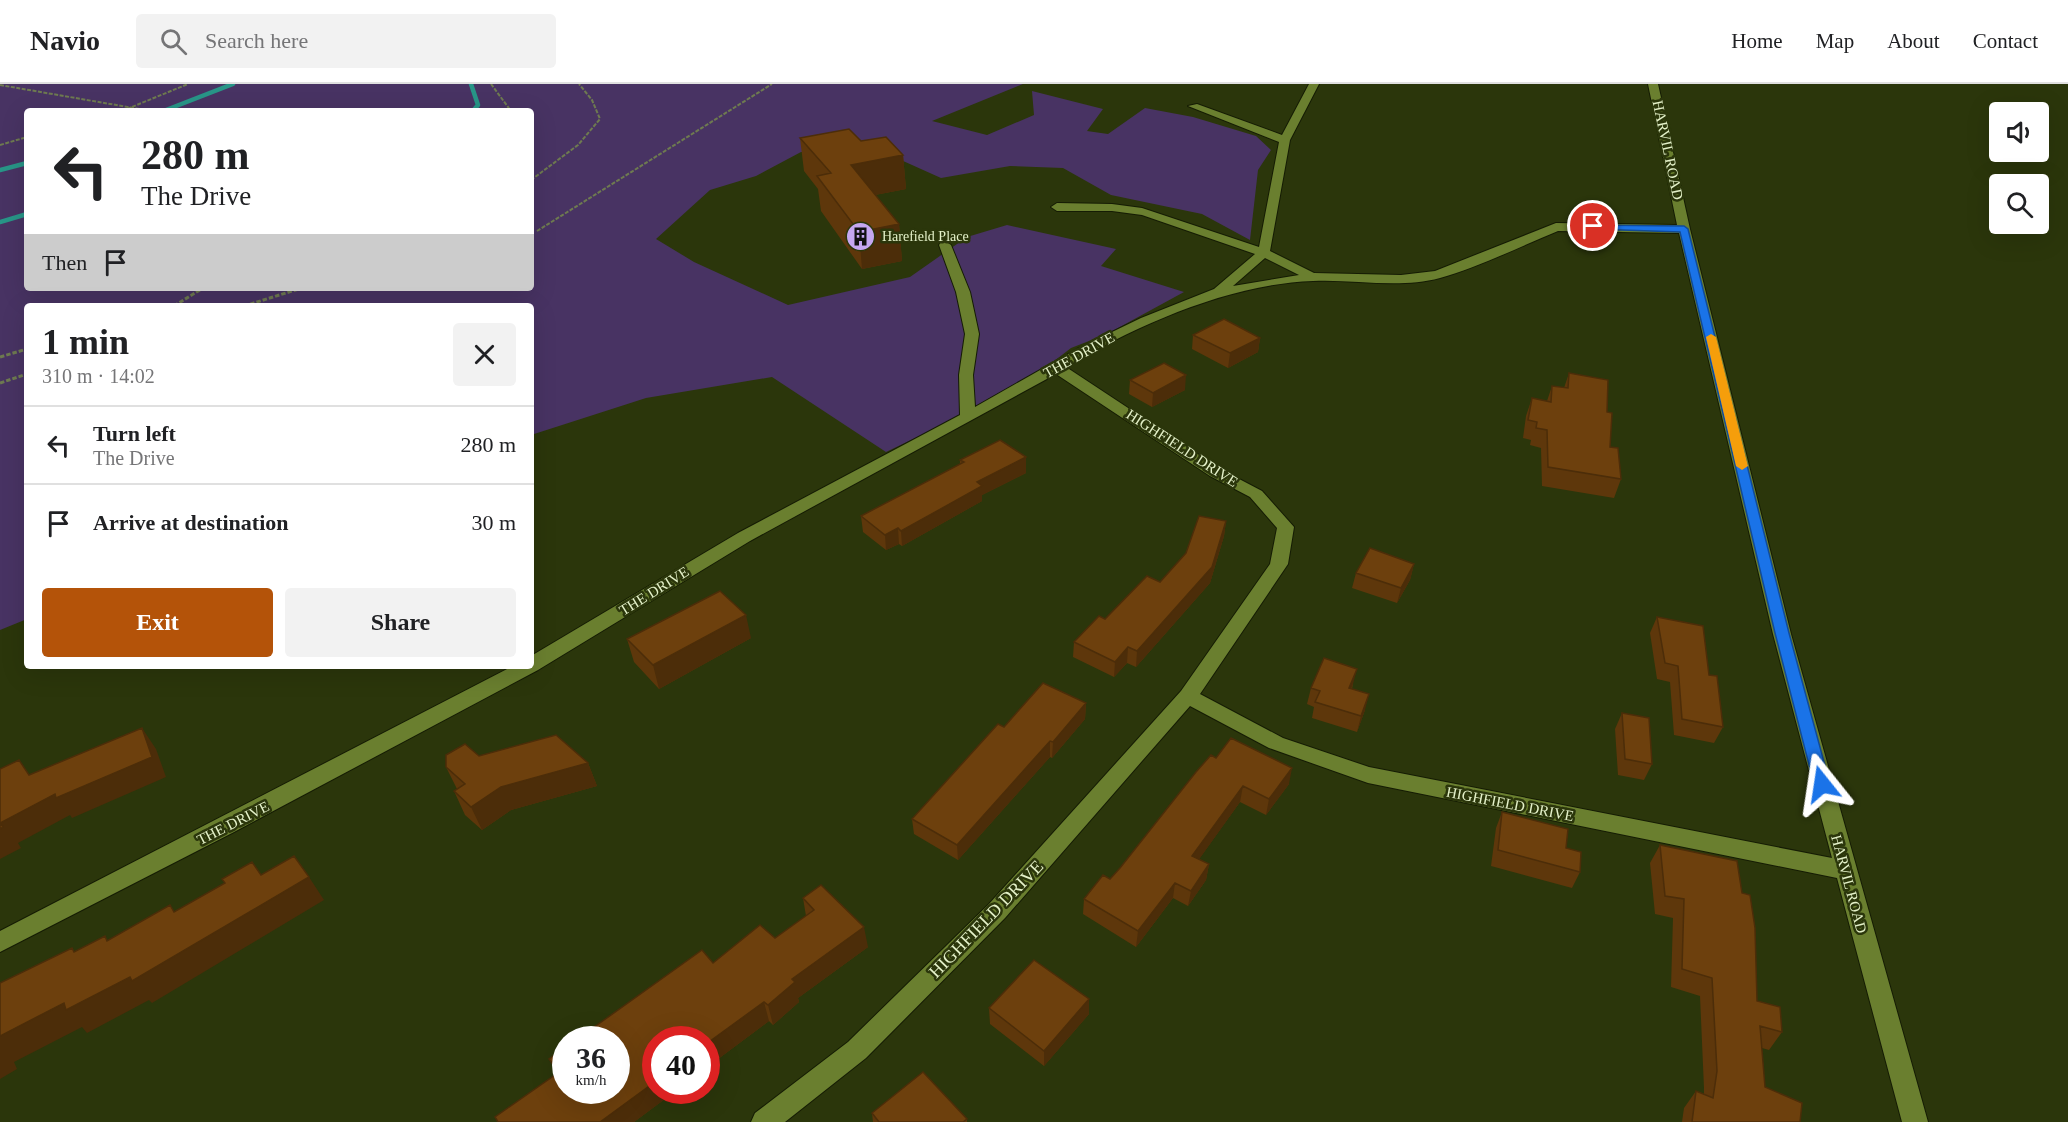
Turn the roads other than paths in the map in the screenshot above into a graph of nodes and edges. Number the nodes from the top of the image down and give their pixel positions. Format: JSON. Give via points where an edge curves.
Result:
{"nodes":[{"id":1,"x":1314,"y":84,"type":"edge"},
{"id":2,"x":1653,"y":84,"type":"edge"},
{"id":3,"x":1193,"y":106,"type":"dead end"},
{"id":4,"x":1285,"y":140,"type":"junction"},
{"id":5,"x":1057,"y":207,"type":"dead end"},
{"id":6,"x":1684,"y":229,"type":"junction"},
{"id":7,"x":945,"y":245,"type":"dead end"},
{"id":8,"x":1264,"y":252,"type":"junction"},
{"id":9,"x":1311,"y":277,"type":"junction"},
{"id":10,"x":1218,"y":292,"type":"junction"},
{"id":11,"x":1056,"y":367,"type":"junction"},
{"id":12,"x":968,"y":417,"type":"junction"},
{"id":13,"x":534,"y":663,"type":"edge"},
{"id":14,"x":523,"y":669,"type":"edge"},
{"id":15,"x":1188,"y":696,"type":"junction"},
{"id":16,"x":1845,"y":870,"type":"junction"},
{"id":17,"x":0,"y":942,"type":"edge"},
{"id":18,"x":764,"y":1122,"type":"edge"},
{"id":19,"x":1915,"y":1122,"type":"edge"}],
"edges":[{"from":1,"to":4,"type":"street"},
{"from":2,"to":6,"type":"street","name":"HARVIL ROAD"},
{"from":3,"to":4,"type":"street"},
{"from":4,"to":8,"type":"street"},
{"from":5,"to":8,"type":"street","via":[[1132,209]]},
{"from":6,"to":9,"type":"street","name":"THE DRIVE","via":[[1557,227],[1437,275],[1401,279]]},
{"from":6,"to":16,"type":"street","name":"HARVIL ROAD","via":[[1782,633]]},
{"from":7,"to":12,"type":"street","via":[[963,292],[972,334],[966,375]]},
{"from":8,"to":9,"type":"street"},
{"from":8,"to":10,"type":"street"},
{"from":9,"to":10,"type":"street","name":"THE DRIVE"},
{"from":10,"to":11,"type":"street","name":"THE DRIVE","via":[[1113,336]]},
{"from":11,"to":12,"type":"street","name":"THE DRIVE"},
{"from":11,"to":15,"type":"street","name":"HIGHFIELD DRIVE","via":[[1216,473],[1256,494],[1286,527],[1279,564]]},
{"from":12,"to":13,"type":"street","name":"THE DRIVE","via":[[753,531]]},
{"from":14,"to":17,"type":"street","name":"THE DRIVE"},
{"from":15,"to":16,"type":"street","name":"HIGHFIELD DRIVE","via":[[1276,743],[1368,776]]},
{"from":15,"to":18,"type":"street","name":"HIGHFIELD DRIVE","via":[[997,911],[856,1050]]},
{"from":16,"to":19,"type":"street","name":"HARVIL ROAD"}]}
